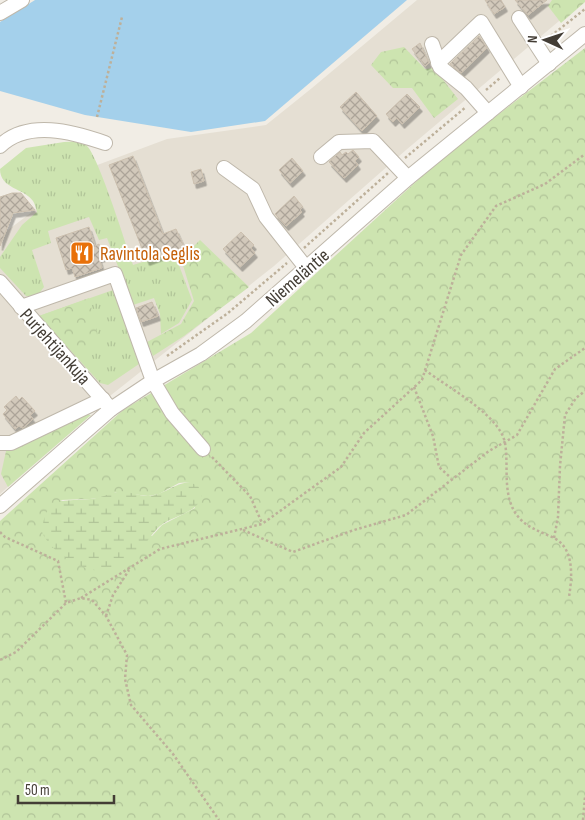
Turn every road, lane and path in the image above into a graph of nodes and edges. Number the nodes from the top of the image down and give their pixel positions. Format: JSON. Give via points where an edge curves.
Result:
{"nodes":[{"id":1,"x":22,"y":0,"type":"edge"},
{"id":2,"x":585,"y":9,"type":"edge"},
{"id":3,"x":0,"y":14,"type":"edge"},
{"id":4,"x":122,"y":17,"type":"dead end"},
{"id":5,"x":519,"y":18,"type":"dead end"},
{"id":6,"x":585,"y":34,"type":"edge"},
{"id":7,"x":432,"y":44,"type":"dead end"},
{"id":8,"x":538,"y":46,"type":"junction"},
{"id":9,"x":438,"y":63,"type":"junction"},
{"id":10,"x":549,"y":64,"type":"junction"},
{"id":11,"x":510,"y":69,"type":"junction"},
{"id":12,"x":521,"y":86,"type":"junction"},
{"id":13,"x":475,"y":99,"type":"junction"},
{"id":14,"x":488,"y":113,"type":"junction"},
{"id":15,"x":96,"y":117,"type":"dead end"},
{"id":16,"x":2,"y":138,"type":"edge"},
{"id":17,"x":105,"y":143,"type":"dead end"},
{"id":18,"x":585,"y":154,"type":"edge"},
{"id":19,"x":321,"y":157,"type":"dead end"},
{"id":20,"x":396,"y":165,"type":"junction"},
{"id":21,"x":224,"y":168,"type":"dead end"},
{"id":22,"x":408,"y":178,"type":"junction"},
{"id":23,"x":296,"y":255,"type":"junction"},
{"id":24,"x":307,"y":269,"type":"junction"},
{"id":25,"x":0,"y":282,"type":"edge"},
{"id":26,"x":21,"y":307,"type":"junction"},
{"id":27,"x":585,"y":348,"type":"edge"},
{"id":28,"x":425,"y":370,"type":"junction"},
{"id":29,"x":151,"y":375,"type":"junction"},
{"id":30,"x":414,"y":387,"type":"junction"},
{"id":31,"x":585,"y":391,"type":"edge"},
{"id":32,"x":107,"y":404,"type":"junction"},
{"id":33,"x":505,"y":442,"type":"junction"},
{"id":34,"x":0,"y":443,"type":"edge"},
{"id":35,"x":204,"y":449,"type":"joint"},
{"id":36,"x":452,"y":479,"type":"junction"},
{"id":37,"x":0,"y":506,"type":"edge"},
{"id":38,"x":262,"y":524,"type":"junction"},
{"id":39,"x":243,"y":530,"type":"junction"},
{"id":40,"x":0,"y":532,"type":"edge"},
{"id":41,"x":554,"y":538,"type":"junction"},
{"id":42,"x":129,"y":569,"type":"junction"},
{"id":43,"x":569,"y":597,"type":"dead end"},
{"id":44,"x":81,"y":598,"type":"junction"},
{"id":45,"x":66,"y":603,"type":"junction"},
{"id":46,"x":106,"y":616,"type":"junction"},
{"id":47,"x":0,"y":660,"type":"edge"},
{"id":48,"x":585,"y":798,"type":"edge"},
{"id":49,"x":220,"y":820,"type":"edge"},
{"id":50,"x":583,"y":820,"type":"edge"}],
"edges":[{"from":1,"to":3,"type":"street"},
{"from":2,"to":8,"type":"path"},
{"from":4,"to":15,"type":"path"},
{"from":5,"to":8,"type":"street"},
{"from":6,"to":10,"type":"street","name":"Niemeläntie"},
{"from":7,"to":9,"type":"street"},
{"from":8,"to":10,"type":"street"},
{"from":9,"to":11,"type":"street","via":[[481,22]]},
{"from":9,"to":13,"type":"street"},
{"from":10,"to":12,"type":"street","name":"Niemeläntie"},
{"from":11,"to":12,"type":"street"},
{"from":11,"to":13,"type":"path"},
{"from":12,"to":14,"type":"street","name":"Niemeläntie"},
{"from":13,"to":14,"type":"street"},
{"from":13,"to":20,"type":"path"},
{"from":14,"to":22,"type":"street","name":"Niemeläntie"},
{"from":16,"to":17,"type":"street","via":[[38,130],[73,132]]},
{"from":18,"to":28,"type":"path","via":[[546,184],[496,206],[461,255]]},
{"from":19,"to":20,"type":"street","via":[[338,142],[373,140]]},
{"from":20,"to":22,"type":"street"},
{"from":20,"to":23,"type":"path"},
{"from":21,"to":23,"type":"street","via":[[253,189],[266,217]]},
{"from":22,"to":24,"type":"street","name":"Niemeläntie"},
{"from":23,"to":24,"type":"street"},
{"from":23,"to":29,"type":"path"},
{"from":24,"to":29,"type":"street","name":"Niemeläntie","via":[[201,354]]},
{"from":25,"to":26,"type":"street","name":"Purjehtijankuja"},
{"from":26,"to":29,"type":"street","via":[[115,274]]},
{"from":26,"to":32,"type":"street","name":"Purjehtijankuja"},
{"from":27,"to":33,"type":"path","via":[[555,369],[517,435]]},
{"from":28,"to":30,"type":"path","via":[[422,380]]},
{"from":28,"to":33,"type":"path","via":[[492,418]]},
{"from":29,"to":32,"type":"street","name":"Niemeläntie"},
{"from":29,"to":35,"type":"street","via":[[172,413]]},
{"from":30,"to":36,"type":"path","via":[[433,436],[439,467]]},
{"from":30,"to":38,"type":"path","via":[[364,433],[341,467]]},
{"from":31,"to":41,"type":"path","via":[[576,398],[565,416]]},
{"from":32,"to":34,"type":"street","via":[[11,443]]},
{"from":32,"to":37,"type":"street","name":"Niemeläntie"},
{"from":33,"to":36,"type":"path"},
{"from":33,"to":41,"type":"path","via":[[505,467],[515,512],[525,524]]},
{"from":35,"to":38,"type":"path","via":[[250,496]]},
{"from":36,"to":39,"type":"path","via":[[406,515],[293,552]]},
{"from":38,"to":39,"type":"path"},
{"from":39,"to":42,"type":"path","via":[[160,549]]},
{"from":40,"to":45,"type":"path","via":[[58,561]]},
{"from":41,"to":43,"type":"path","via":[[568,555],[572,573]]},
{"from":42,"to":44,"type":"path"},
{"from":42,"to":46,"type":"path","via":[[113,595]]},
{"from":44,"to":45,"type":"path"},
{"from":44,"to":46,"type":"path","via":[[92,600]]},
{"from":45,"to":47,"type":"path","via":[[16,652]]},
{"from":46,"to":49,"type":"path","via":[[127,655],[125,679],[131,705],[173,754]]},
{"from":48,"to":50,"type":"path"}]}
